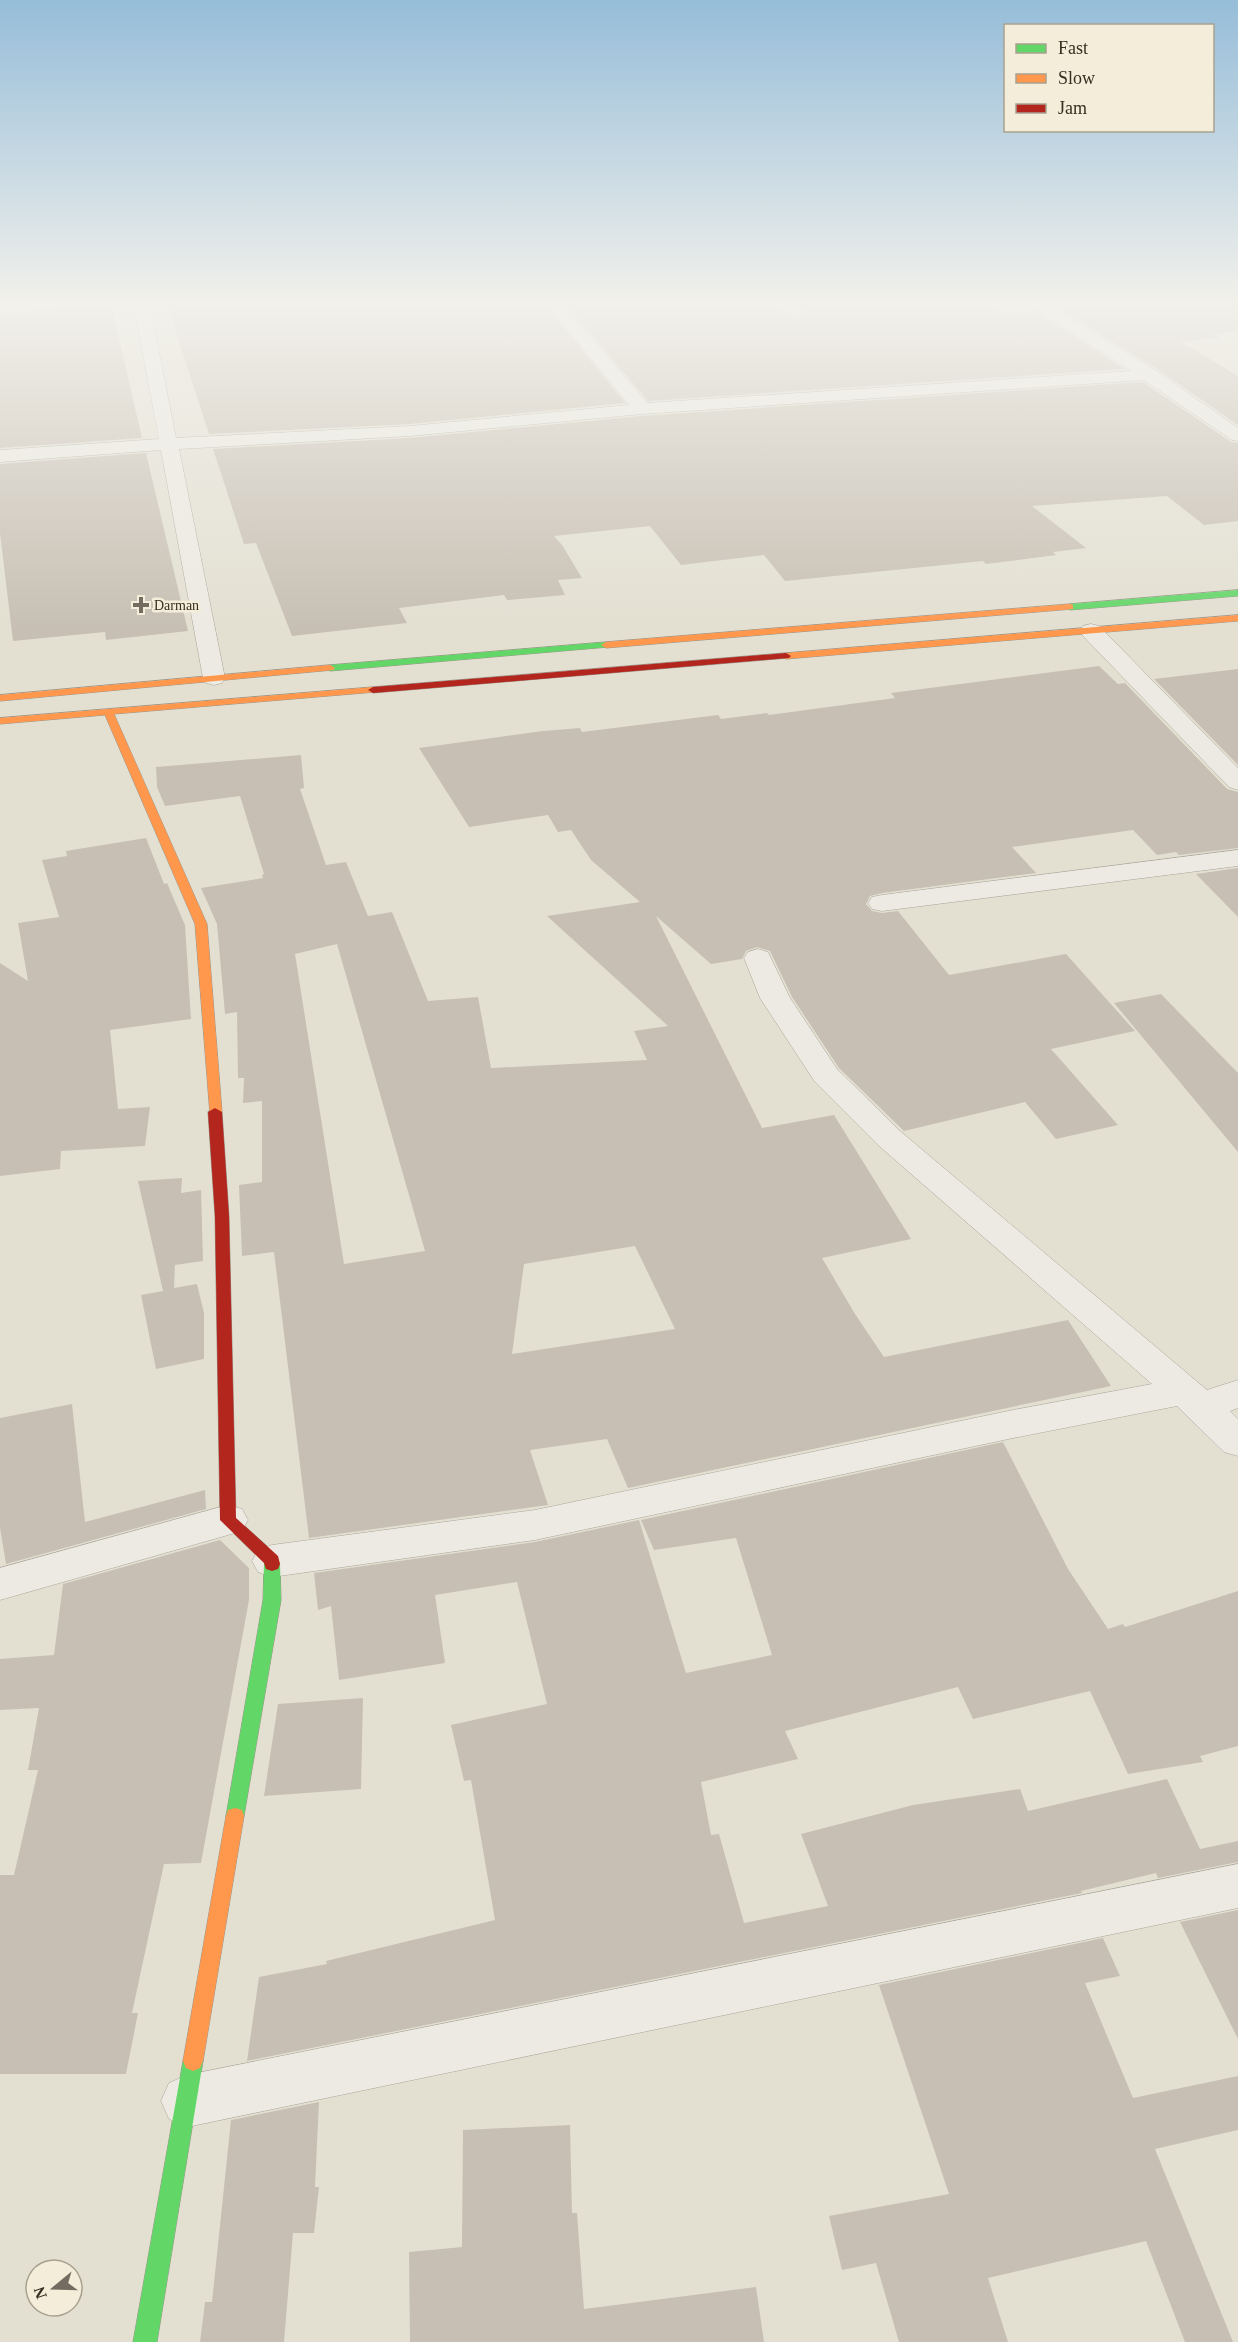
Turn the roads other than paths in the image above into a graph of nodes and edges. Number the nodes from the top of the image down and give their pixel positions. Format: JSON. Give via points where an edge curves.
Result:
{"nodes":[{"id":1,"x":162,"y":411,"type":"edge"},
{"id":2,"x":618,"y":411,"type":"edge"},
{"id":3,"x":1202,"y":411,"type":"edge"},
{"id":4,"x":1238,"y":436,"type":"edge"},
{"id":5,"x":168,"y":444,"type":"junction"},
{"id":6,"x":0,"y":456,"type":"edge"},
{"id":7,"x":1235,"y":593,"type":"edge"},
{"id":8,"x":1238,"y":618,"type":"edge"},
{"id":9,"x":1091,"y":631,"type":"junction"},
{"id":10,"x":1238,"y":631,"type":"edge"},
{"id":11,"x":760,"y":633,"type":"junction"},
{"id":12,"x":765,"y":658,"type":"junction"},
{"id":13,"x":214,"y":678,"type":"junction"},
{"id":14,"x":0,"y":698,"type":"edge"},
{"id":15,"x":108,"y":711,"type":"junction"},
{"id":16,"x":0,"y":721,"type":"edge"},
{"id":17,"x":1238,"y":782,"type":"edge"},
{"id":18,"x":1238,"y":858,"type":"edge"},
{"id":19,"x":882,"y":903,"type":"dead end"},
{"id":20,"x":758,"y":958,"type":"dead end"},
{"id":21,"x":1238,"y":1393,"type":"edge"},
{"id":22,"x":1192,"y":1399,"type":"junction"},
{"id":23,"x":1238,"y":1442,"type":"edge"},
{"id":24,"x":228,"y":1520,"type":"junction"},
{"id":25,"x":272,"y":1561,"type":"junction"},
{"id":26,"x":0,"y":1584,"type":"edge"},
{"id":27,"x":1238,"y":1886,"type":"edge"},
{"id":28,"x":187,"y":2101,"type":"junction"},
{"id":29,"x":145,"y":2342,"type":"edge"}],
"edges":[{"from":1,"to":5,"type":"street"},
{"from":2,"to":5,"type":"street","via":[[410,431]]},
{"from":3,"to":4,"type":"street"},
{"from":5,"to":6,"type":"street"},
{"from":5,"to":13,"type":"street"},
{"from":7,"to":11,"type":"main road"},
{"from":8,"to":9,"type":"main road"},
{"from":9,"to":10,"type":"main road","via":[[1179,635]]},
{"from":9,"to":12,"type":"main road"},
{"from":9,"to":17,"type":"street"},
{"from":11,"to":12,"type":"main road"},
{"from":11,"to":13,"type":"main road"},
{"from":12,"to":15,"type":"main road"},
{"from":13,"to":14,"type":"main road"},
{"from":15,"to":16,"type":"main road"},
{"from":15,"to":24,"type":"main road","via":[[201,924],[222,1216]]},
{"from":18,"to":19,"type":"street"},
{"from":20,"to":22,"type":"street","via":[[776,998],[826,1075],[889,1138]]},
{"from":21,"to":22,"type":"street"},
{"from":22,"to":23,"type":"street"},
{"from":22,"to":25,"type":"street","via":[[1013,1424],[535,1525]]},
{"from":24,"to":25,"type":"main road"},
{"from":24,"to":26,"type":"street"},
{"from":25,"to":28,"type":"main road","via":[[272,1600]]},
{"from":27,"to":28,"type":"street"},
{"from":28,"to":29,"type":"main road"}]}
